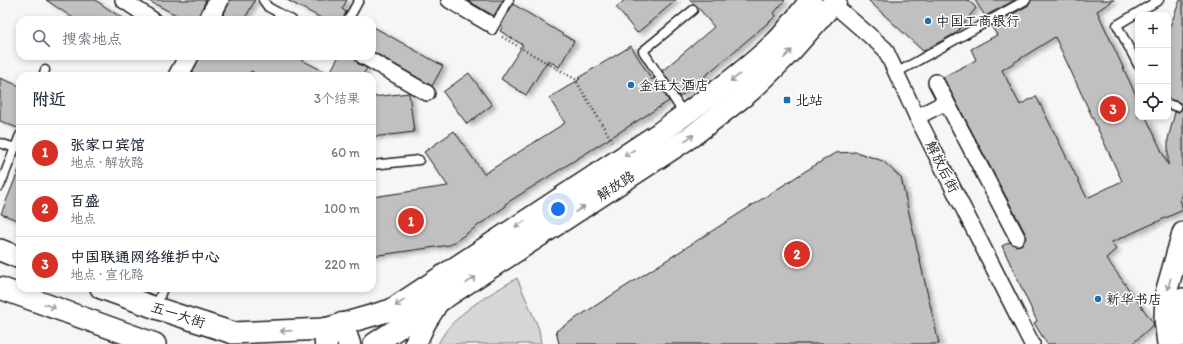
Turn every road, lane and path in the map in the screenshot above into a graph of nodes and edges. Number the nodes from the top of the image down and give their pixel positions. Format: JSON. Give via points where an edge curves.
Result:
{"nodes":[{"id":1,"x":123,"y":0,"type":"edge"},
{"id":2,"x":219,"y":0,"type":"edge"},
{"id":3,"x":263,"y":0,"type":"edge"},
{"id":4,"x":359,"y":0,"type":"edge"},
{"id":5,"x":449,"y":0,"type":"edge"},
{"id":6,"x":509,"y":0,"type":"edge"},
{"id":7,"x":811,"y":0,"type":"edge"},
{"id":8,"x":1026,"y":0,"type":"edge"},
{"id":9,"x":1159,"y":0,"type":"edge"},
{"id":10,"x":835,"y":2,"type":"edge"},
{"id":11,"x":693,"y":10,"type":"dead end"},
{"id":12,"x":147,"y":16,"type":"edge"},
{"id":13,"x":210,"y":16,"type":"edge"},
{"id":14,"x":285,"y":16,"type":"edge"},
{"id":15,"x":350,"y":16,"type":"edge"},
{"id":16,"x":490,"y":26,"type":"junction"},
{"id":17,"x":1135,"y":59,"type":"edge"},
{"id":18,"x":187,"y":60,"type":"edge"},
{"id":19,"x":369,"y":60,"type":"edge"},
{"id":20,"x":180,"y":72,"type":"edge"},
{"id":21,"x":896,"y":73,"type":"junction"},
{"id":22,"x":936,"y":82,"type":"dead end"},
{"id":23,"x":427,"y":93,"type":"dead end"},
{"id":24,"x":946,"y":102,"type":"junction"},
{"id":25,"x":1171,"y":105,"type":"edge"},
{"id":26,"x":1177,"y":107,"type":"dead end"},
{"id":27,"x":685,"y":115,"type":"junction"},
{"id":28,"x":917,"y":117,"type":"junction"},
{"id":29,"x":0,"y":143,"type":"edge"},
{"id":30,"x":15,"y":148,"type":"joint"},
{"id":31,"x":622,"y":158,"type":"junction"},
{"id":32,"x":419,"y":160,"type":"dead end"},
{"id":33,"x":376,"y":165,"type":"edge"},
{"id":34,"x":0,"y":186,"type":"edge"},
{"id":35,"x":1183,"y":233,"type":"edge"},
{"id":36,"x":1017,"y":237,"type":"dead end"},
{"id":37,"x":0,"y":250,"type":"edge"},
{"id":38,"x":16,"y":256,"type":"edge"},
{"id":39,"x":0,"y":288,"type":"edge"},
{"id":40,"x":112,"y":292,"type":"edge"},
{"id":41,"x":162,"y":292,"type":"edge"},
{"id":42,"x":1183,"y":299,"type":"edge"},
{"id":43,"x":439,"y":302,"type":"junction"},
{"id":44,"x":156,"y":308,"type":"junction"},
{"id":45,"x":233,"y":333,"type":"joint"},
{"id":46,"x":335,"y":335,"type":"edge"},
{"id":47,"x":1183,"y":336,"type":"edge"},
{"id":48,"x":155,"y":344,"type":"edge"},
{"id":49,"x":374,"y":344,"type":"edge"},
{"id":50,"x":415,"y":344,"type":"edge"},
{"id":51,"x":1032,"y":344,"type":"edge"},
{"id":52,"x":1168,"y":344,"type":"edge"}],
"edges":[{"from":1,"to":12,"type":"street"},
{"from":2,"to":13,"type":"street"},
{"from":3,"to":14,"type":"lane","via":[[268,7]]},
{"from":4,"to":15,"type":"lane"},
{"from":5,"to":16,"type":"street"},
{"from":6,"to":16,"type":"lane"},
{"from":7,"to":27,"type":"main road","name":"解放路","one_way":true,"via":[[772,46],[740,74]]},
{"from":8,"to":21,"type":"lane"},
{"from":9,"to":17,"type":"lane","via":[[1117,25]]},
{"from":10,"to":21,"type":"street","name":"解放后街","via":[[884,49]]},
{"from":43,"to":10,"type":"main road","name":"解放路","one_way":true,"via":[[692,136],[749,92]]},
{"from":11,"to":27,"type":"lane","via":[[643,51]]},
{"from":16,"to":31,"type":"path","via":[[575,79]]},
{"from":18,"to":20,"type":"street"},
{"from":19,"to":23,"type":"street"},
{"from":21,"to":28,"type":"street","name":"解放后街"},
{"from":22,"to":24,"type":"street"},
{"from":24,"to":28,"type":"street"},
{"from":24,"to":36,"type":"street"},
{"from":25,"to":26,"type":"lane"},
{"from":27,"to":31,"type":"main road","name":"解放路","one_way":true},
{"from":28,"to":51,"type":"street","name":"解放后街"},
{"from":29,"to":30,"type":"lane"},
{"from":30,"to":34,"type":"lane"},
{"from":31,"to":46,"type":"main road","name":"解放路","one_way":true,"via":[[391,310]]},
{"from":32,"to":33,"type":"lane"},
{"from":35,"to":52,"type":"main road","one_way":true,"via":[[1166,293],[1165,319]]},
{"from":37,"to":38,"type":"main road"},
{"from":39,"to":48,"type":"main road","one_way":true},
{"from":40,"to":44,"type":"main road","name":"五一大街"},
{"from":41,"to":44,"type":"lane"},
{"from":42,"to":47,"type":"main road"},
{"from":43,"to":49,"type":"main road","name":"解放路"},
{"from":43,"to":50,"type":"main road"},
{"from":44,"to":45,"type":"main road","name":"五一大街"},
{"from":46,"to":45,"type":"main road","name":"解放路","one_way":true}]}
